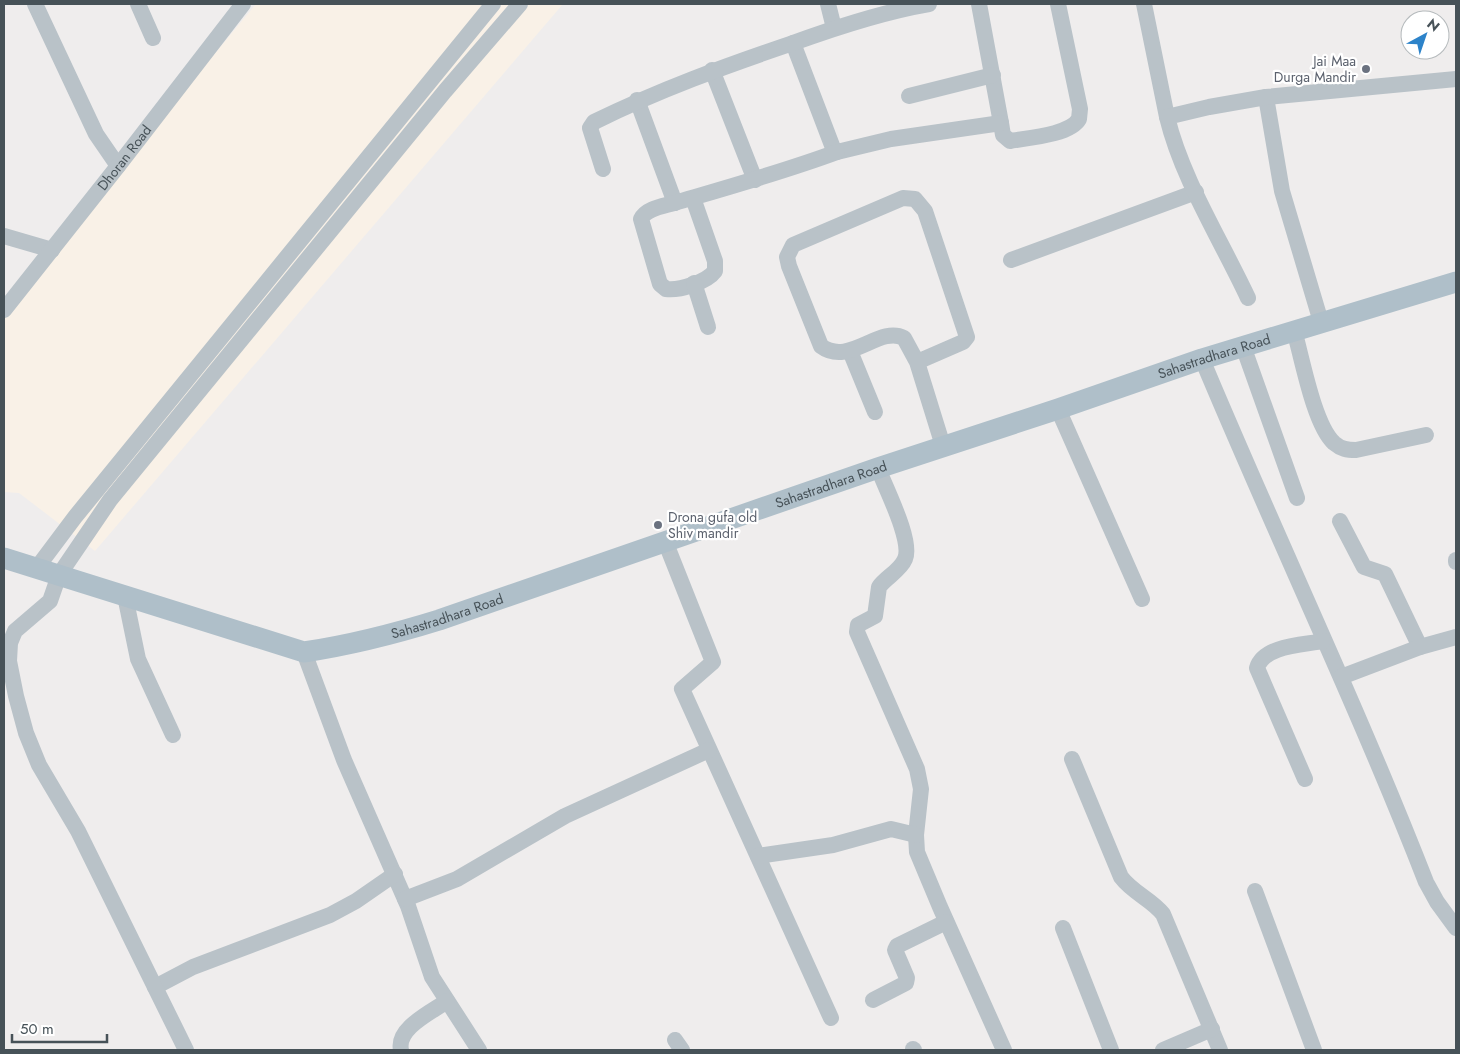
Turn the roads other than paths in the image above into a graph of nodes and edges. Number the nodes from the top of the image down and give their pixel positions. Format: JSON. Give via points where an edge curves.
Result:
{"nodes":[{"id":1,"x":35,"y":4,"type":"edge"},
{"id":2,"x":138,"y":4,"type":"edge"},
{"id":3,"x":243,"y":4,"type":"edge"},
{"id":4,"x":493,"y":4,"type":"edge"},
{"id":5,"x":828,"y":4,"type":"edge"},
{"id":6,"x":980,"y":4,"type":"edge"},
{"id":7,"x":1058,"y":4,"type":"edge"},
{"id":8,"x":1144,"y":4,"type":"edge"},
{"id":9,"x":919,"y":5,"type":"edge"},
{"id":10,"x":512,"y":7,"type":"edge"},
{"id":11,"x":834,"y":28,"type":"junction"},
{"id":12,"x":153,"y":38,"type":"dead end"},
{"id":13,"x":793,"y":43,"type":"junction"},
{"id":14,"x":712,"y":70,"type":"junction"},
{"id":15,"x":993,"y":75,"type":"junction"},
{"id":16,"x":1456,"y":79,"type":"edge"},
{"id":17,"x":908,"y":96,"type":"dead end"},
{"id":18,"x":1266,"y":97,"type":"junction"},
{"id":19,"x":637,"y":100,"type":"junction"},
{"id":20,"x":1167,"y":117,"type":"junction"},
{"id":21,"x":1001,"y":123,"type":"junction"},
{"id":22,"x":836,"y":152,"type":"junction"},
{"id":23,"x":118,"y":166,"type":"junction"},
{"id":24,"x":603,"y":170,"type":"dead end"},
{"id":25,"x":755,"y":180,"type":"junction"},
{"id":26,"x":1196,"y":192,"type":"junction"},
{"id":27,"x":693,"y":198,"type":"junction"},
{"id":28,"x":675,"y":203,"type":"junction"},
{"id":29,"x":4,"y":236,"type":"edge"},
{"id":30,"x":52,"y":250,"type":"junction"},
{"id":31,"x":1011,"y":260,"type":"dead end"},
{"id":32,"x":1456,"y":282,"type":"edge"},
{"id":33,"x":694,"y":283,"type":"junction"},
{"id":34,"x":1248,"y":298,"type":"dead end"},
{"id":35,"x":4,"y":310,"type":"edge"},
{"id":36,"x":1321,"y":322,"type":"junction"},
{"id":37,"x":708,"y":327,"type":"dead end"},
{"id":38,"x":1294,"y":330,"type":"junction"},
{"id":39,"x":1243,"y":346,"type":"junction"},
{"id":40,"x":850,"y":351,"type":"junction"},
{"id":41,"x":1202,"y":358,"type":"junction"},
{"id":42,"x":917,"y":362,"type":"junction"},
{"id":43,"x":1058,"y":409,"type":"junction"},
{"id":44,"x":875,"y":412,"type":"dead end"},
{"id":45,"x":1426,"y":435,"type":"dead end"},
{"id":46,"x":943,"y":446,"type":"junction"},
{"id":47,"x":878,"y":468,"type":"junction"},
{"id":48,"x":1296,"y":498,"type":"dead end"},
{"id":49,"x":1340,"y":521,"type":"dead end"},
{"id":50,"x":665,"y":542,"type":"junction"},
{"id":51,"x":4,"y":558,"type":"edge"},
{"id":52,"x":36,"y":568,"type":"junction"},
{"id":53,"x":59,"y":575,"type":"junction"},
{"id":54,"x":125,"y":596,"type":"junction"},
{"id":55,"x":1142,"y":599,"type":"dead end"},
{"id":56,"x":1456,"y":637,"type":"edge"},
{"id":57,"x":1323,"y":641,"type":"junction"},
{"id":58,"x":7,"y":644,"type":"edge"},
{"id":59,"x":1420,"y":647,"type":"junction"},
{"id":60,"x":304,"y":652,"type":"junction"},
{"id":61,"x":1341,"y":677,"type":"junction"},
{"id":62,"x":173,"y":735,"type":"dead end"},
{"id":63,"x":709,"y":750,"type":"junction"},
{"id":64,"x":1072,"y":759,"type":"dead end"},
{"id":65,"x":1305,"y":779,"type":"dead end"},
{"id":66,"x":916,"y":835,"type":"junction"},
{"id":67,"x":758,"y":856,"type":"junction"},
{"id":68,"x":394,"y":874,"type":"junction"},
{"id":69,"x":1255,"y":890,"type":"dead end"},
{"id":70,"x":405,"y":899,"type":"junction"},
{"id":71,"x":946,"y":922,"type":"junction"},
{"id":72,"x":1062,"y":928,"type":"dead end"},
{"id":73,"x":1456,"y":928,"type":"edge"},
{"id":74,"x":155,"y":987,"type":"junction"},
{"id":75,"x":873,"y":1000,"type":"dead end"},
{"id":76,"x":447,"y":1001,"type":"junction"},
{"id":77,"x":831,"y":1018,"type":"dead end"},
{"id":78,"x":1212,"y":1029,"type":"junction"},
{"id":79,"x":186,"y":1050,"type":"edge"},
{"id":80,"x":401,"y":1050,"type":"edge"},
{"id":81,"x":479,"y":1050,"type":"edge"},
{"id":82,"x":1004,"y":1050,"type":"edge"},
{"id":83,"x":1111,"y":1050,"type":"edge"},
{"id":84,"x":1163,"y":1050,"type":"edge"},
{"id":85,"x":1220,"y":1050,"type":"edge"},
{"id":86,"x":1314,"y":1050,"type":"edge"}],
"edges":[{"from":1,"to":23,"type":"street","via":[[96,134]]},
{"from":2,"to":12,"type":"street"},
{"from":3,"to":23,"type":"street","name":"Dhoran Road"},
{"from":4,"to":52,"type":"street"},
{"from":5,"to":11,"type":"street"},
{"from":6,"to":15,"type":"street"},
{"from":7,"to":21,"type":"street","via":[[1080,109],[1079,119],[1061,130],[1010,141],[1004,135]]},
{"from":8,"to":20,"type":"street"},
{"from":9,"to":11,"type":"street"},
{"from":10,"to":53,"type":"street","via":[[110,500]]},
{"from":11,"to":13,"type":"street"},
{"from":13,"to":14,"type":"street"},
{"from":13,"to":22,"type":"street"},
{"from":14,"to":19,"type":"street"},
{"from":14,"to":25,"type":"street"},
{"from":15,"to":17,"type":"street"},
{"from":15,"to":21,"type":"street"},
{"from":16,"to":18,"type":"street"},
{"from":18,"to":20,"type":"street"},
{"from":18,"to":36,"type":"street","via":[[1282,190]]},
{"from":19,"to":24,"type":"street","via":[[591,125]]},
{"from":19,"to":28,"type":"street"},
{"from":20,"to":26,"type":"street"},
{"from":21,"to":22,"type":"street","via":[[900,138]]},
{"from":22,"to":25,"type":"street"},
{"from":23,"to":30,"type":"street","name":"Dhoran Road"},
{"from":25,"to":27,"type":"street"},
{"from":26,"to":31,"type":"street"},
{"from":26,"to":34,"type":"street"},
{"from":27,"to":28,"type":"street"},
{"from":27,"to":33,"type":"street","via":[[716,266],[710,277]]},
{"from":28,"to":33,"type":"street","via":[[644,214],[641,219],[644,236],[663,288],[669,290]]},
{"from":29,"to":30,"type":"street"},
{"from":30,"to":35,"type":"street","name":"Dhoran Road"},
{"from":32,"to":36,"type":"main road","name":"Sahastradhara Road"},
{"from":33,"to":37,"type":"street"},
{"from":36,"to":38,"type":"main road","name":"Sahastradhara Road"},
{"from":38,"to":39,"type":"main road","name":"Sahastradhara Road"},
{"from":38,"to":45,"type":"street","via":[[1318,416],[1333,442],[1346,450],[1356,450]]},
{"from":39,"to":41,"type":"main road","name":"Sahastradhara Road"},
{"from":39,"to":48,"type":"street"},
{"from":40,"to":42,"type":"street","via":[[897,334],[907,342]]},
{"from":40,"to":42,"type":"street","via":[[834,352],[821,346],[789,266],[788,251],[798,242],[895,200],[910,198],[924,207],[966,337],[963,342]]},
{"from":40,"to":44,"type":"street"},
{"from":41,"to":43,"type":"main road","name":"Sahastradhara Road"},
{"from":41,"to":57,"type":"street"},
{"from":42,"to":46,"type":"street"},
{"from":43,"to":46,"type":"main road","name":"Sahastradhara Road"},
{"from":43,"to":55,"type":"street"},
{"from":46,"to":47,"type":"main road","name":"Sahastradhara Road"},
{"from":47,"to":50,"type":"main road","name":"Sahastradhara Road"},
{"from":47,"to":66,"type":"street","via":[[905,538],[906,555],[899,568],[879,587],[875,616],[856,629],[917,769],[920,796]]},
{"from":49,"to":59,"type":"street","via":[[1364,567],[1385,574]]},
{"from":50,"to":60,"type":"main road","name":"Sahastradhara Road","via":[[394,635]]},
{"from":50,"to":63,"type":"street","via":[[713,662],[682,688]]},
{"from":51,"to":52,"type":"main road","name":"Sahastradhara Road"},
{"from":52,"to":53,"type":"main road","name":"Sahastradhara Road"},
{"from":53,"to":54,"type":"main road","name":"Sahastradhara Road"},
{"from":53,"to":58,"type":"street","via":[[50,602],[15,632]]},
{"from":54,"to":60,"type":"main road","name":"Sahastradhara Road"},
{"from":54,"to":62,"type":"street","via":[[138,659]]},
{"from":56,"to":59,"type":"street"},
{"from":57,"to":61,"type":"street"},
{"from":57,"to":65,"type":"street","via":[[1280,650],[1264,657],[1257,668]]},
{"from":58,"to":74,"type":"street","via":[[16,696],[39,765],[78,831]]},
{"from":59,"to":61,"type":"street"},
{"from":60,"to":68,"type":"street","via":[[344,760]]},
{"from":61,"to":73,"type":"street","via":[[1426,882]]},
{"from":63,"to":67,"type":"street"},
{"from":63,"to":70,"type":"street","via":[[572,813],[456,879]]},
{"from":64,"to":78,"type":"street","via":[[1117,869],[1129,887],[1164,914]]},
{"from":66,"to":67,"type":"street","via":[[891,829],[833,845]]},
{"from":66,"to":71,"type":"street","via":[[917,852]]},
{"from":67,"to":77,"type":"street"},
{"from":68,"to":70,"type":"street"},
{"from":68,"to":74,"type":"street","via":[[330,915],[193,966]]},
{"from":69,"to":86,"type":"street"},
{"from":70,"to":76,"type":"street","via":[[432,977]]},
{"from":71,"to":75,"type":"street","via":[[896,946],[906,983]]},
{"from":71,"to":82,"type":"street"},
{"from":72,"to":83,"type":"street"},
{"from":74,"to":79,"type":"street"},
{"from":76,"to":80,"type":"street","via":[[407,1030],[400,1039]]},
{"from":76,"to":81,"type":"street"},
{"from":78,"to":84,"type":"street"},
{"from":78,"to":85,"type":"street"}]}
